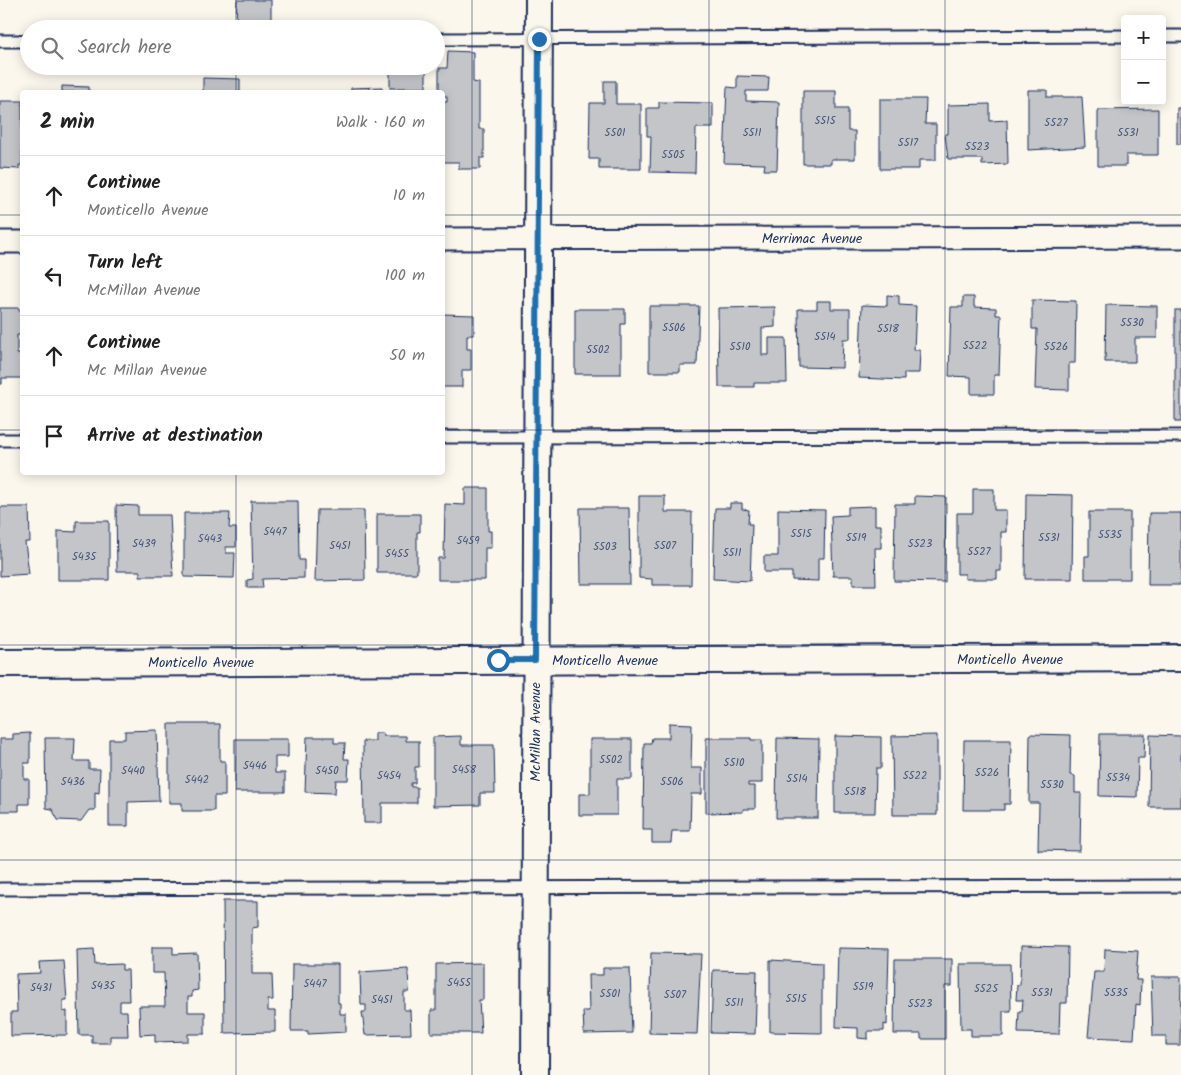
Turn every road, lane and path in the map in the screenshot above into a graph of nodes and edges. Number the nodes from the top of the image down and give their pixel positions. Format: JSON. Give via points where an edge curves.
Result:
{"nodes":[{"id":1,"x":539,"y":0,"type":"edge"},
{"id":2,"x":1121,"y":36,"type":"edge"},
{"id":3,"x":1166,"y":36,"type":"edge"},
{"id":4,"x":1181,"y":36,"type":"edge"},
{"id":5,"x":445,"y":39,"type":"edge"},
{"id":6,"x":539,"y":39,"type":"junction"},
{"id":7,"x":0,"y":41,"type":"edge"},
{"id":8,"x":20,"y":41,"type":"edge"},
{"id":9,"x":1181,"y":237,"type":"edge"},
{"id":10,"x":539,"y":238,"type":"junction"},
{"id":11,"x":445,"y":239,"type":"edge"},
{"id":12,"x":0,"y":242,"type":"edge"},
{"id":13,"x":20,"y":242,"type":"edge"},
{"id":14,"x":1181,"y":436,"type":"edge"},
{"id":15,"x":537,"y":437,"type":"junction"},
{"id":16,"x":445,"y":438,"type":"edge"},
{"id":17,"x":0,"y":440,"type":"edge"},
{"id":18,"x":20,"y":440,"type":"edge"},
{"id":19,"x":1181,"y":658,"type":"edge"},
{"id":20,"x":535,"y":660,"type":"junction"},
{"id":21,"x":0,"y":663,"type":"edge"},
{"id":22,"x":1181,"y":886,"type":"edge"},
{"id":23,"x":537,"y":887,"type":"junction"},
{"id":24,"x":0,"y":889,"type":"edge"},
{"id":25,"x":535,"y":1075,"type":"edge"}],
"edges":[{"from":1,"to":6,"type":"street","name":"McMillan Avenue"},
{"from":2,"to":6,"type":"lane"},
{"from":3,"to":4,"type":"lane"},
{"from":5,"to":6,"type":"lane"},
{"from":6,"to":10,"type":"street","name":"McMillan Avenue"},
{"from":7,"to":8,"type":"lane"},
{"from":9,"to":10,"type":"street","name":"Merrimac Avenue"},
{"from":10,"to":11,"type":"street","name":"Merrimac Avenue"},
{"from":10,"to":15,"type":"street","name":"McMillan Avenue"},
{"from":12,"to":13,"type":"street"},
{"from":14,"to":15,"type":"lane"},
{"from":15,"to":16,"type":"lane"},
{"from":15,"to":20,"type":"street","name":"McMillan Avenue"},
{"from":17,"to":18,"type":"lane"},
{"from":19,"to":20,"type":"street","name":"Monticello Avenue"},
{"from":20,"to":21,"type":"street","name":"Monticello Avenue"},
{"from":20,"to":23,"type":"street","name":"McMillan Avenue"},
{"from":22,"to":23,"type":"lane"},
{"from":23,"to":24,"type":"lane"},
{"from":23,"to":25,"type":"street","name":"McMillan Avenue"}]}
